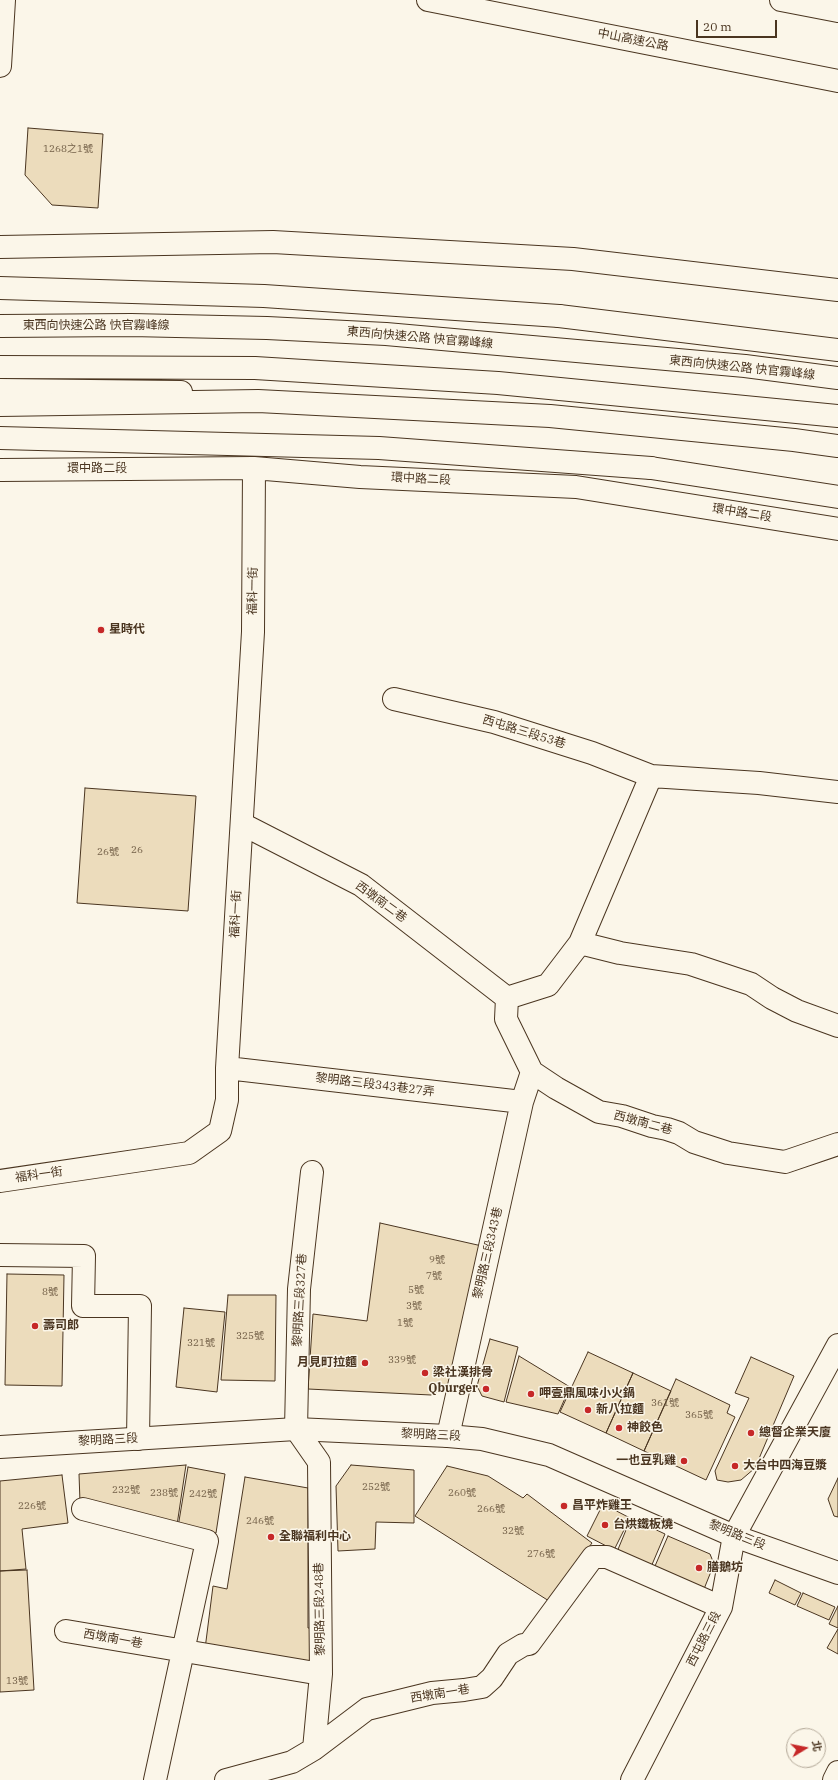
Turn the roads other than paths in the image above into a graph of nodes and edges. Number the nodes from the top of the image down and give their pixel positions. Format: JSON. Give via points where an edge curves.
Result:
{"nodes":[{"id":1,"x":4,"y":0,"type":"edge"},
{"id":2,"x":428,"y":0,"type":"edge"},
{"id":3,"x":782,"y":0,"type":"edge"},
{"id":4,"x":838,"y":11,"type":"edge"},
{"id":5,"x":0,"y":66,"type":"edge"},
{"id":6,"x":838,"y":81,"type":"edge"},
{"id":7,"x":0,"y":247,"type":"edge"},
{"id":8,"x":0,"y":288,"type":"edge"},
{"id":9,"x":838,"y":290,"type":"edge"},
{"id":10,"x":0,"y":326,"type":"edge"},
{"id":11,"x":838,"y":350,"type":"edge"},
{"id":12,"x":0,"y":367,"type":"edge"},
{"id":13,"x":838,"y":378,"type":"edge"},
{"id":14,"x":0,"y":390,"type":"edge"},
{"id":15,"x":0,"y":405,"type":"edge"},
{"id":16,"x":838,"y":416,"type":"edge"},
{"id":17,"x":0,"y":438,"type":"edge"},
{"id":18,"x":838,"y":442,"type":"edge"},
{"id":19,"x":838,"y":446,"type":"edge"},
{"id":20,"x":254,"y":468,"type":"junction"},
{"id":21,"x":0,"y":470,"type":"edge"},
{"id":22,"x":838,"y":497,"type":"edge"},
{"id":23,"x":838,"y":528,"type":"edge"},
{"id":24,"x":394,"y":699,"type":"dead end"},
{"id":25,"x":651,"y":776,"type":"junction"},
{"id":26,"x":838,"y":792,"type":"edge"},
{"id":27,"x":242,"y":824,"type":"junction"},
{"id":28,"x":580,"y":943,"type":"junction"},
{"id":29,"x":507,"y":998,"type":"junction"},
{"id":30,"x":838,"y":1026,"type":"edge"},
{"id":31,"x":227,"y":1068,"type":"junction"},
{"id":32,"x":532,"y":1072,"type":"junction"},
{"id":33,"x":522,"y":1102,"type":"junction"},
{"id":34,"x":838,"y":1144,"type":"edge"},
{"id":35,"x":312,"y":1172,"type":"dead end"},
{"id":36,"x":0,"y":1181,"type":"edge"},
{"id":37,"x":0,"y":1255,"type":"edge"},
{"id":38,"x":838,"y":1345,"type":"edge"},
{"id":39,"x":296,"y":1429,"type":"junction"},
{"id":40,"x":448,"y":1436,"type":"junction"},
{"id":41,"x":138,"y":1439,"type":"junction"},
{"id":42,"x":0,"y":1447,"type":"edge"},
{"id":43,"x":83,"y":1509,"type":"dead end"},
{"id":44,"x":734,"y":1536,"type":"junction"},
{"id":45,"x":838,"y":1574,"type":"edge"},
{"id":46,"x":721,"y":1607,"type":"junction"},
{"id":47,"x":66,"y":1631,"type":"dead end"},
{"id":48,"x":184,"y":1651,"type":"junction"},
{"id":49,"x":321,"y":1674,"type":"junction"},
{"id":50,"x":314,"y":1749,"type":"junction"},
{"id":51,"x":838,"y":1772,"type":"edge"},
{"id":52,"x":155,"y":1780,"type":"edge"},
{"id":53,"x":226,"y":1780,"type":"edge"},
{"id":54,"x":632,"y":1780,"type":"edge"},
{"id":55,"x":834,"y":1780,"type":"edge"}],
"edges":[{"from":1,"to":5,"type":"main road"},
{"from":2,"to":6,"type":"main road","name":"中山高速公路"},
{"from":3,"to":4,"type":"main road"},
{"from":7,"to":9,"type":"main road","via":[[280,242],[572,259]]},
{"from":8,"to":11,"type":"main road","via":[[264,296],[559,316]]},
{"from":10,"to":13,"type":"main road","name":"東西向快速公路 快官霧峰線","via":[[131,324],[386,334],[745,366]]},
{"from":12,"to":16,"type":"main road","via":[[255,368],[498,383]]},
{"from":14,"to":18,"type":"main road","via":[[247,392],[521,407]]},
{"from":15,"to":19,"type":"main road","via":[[258,400],[550,416]]},
{"from":17,"to":22,"type":"main road","via":[[378,448],[651,468]]},
{"from":20,"to":21,"type":"main road","name":"環中路二段"},
{"from":20,"to":23,"type":"main road","name":"環中路二段","via":[[360,477],[576,487]]},
{"from":20,"to":27,"type":"main road","name":"福科一街","via":[[253,632]]},
{"from":24,"to":25,"type":"main road","name":"西屯路三段53巷","via":[[494,722]]},
{"from":25,"to":26,"type":"main road","name":"西屯路三段53巷","via":[[759,783]]},
{"from":25,"to":28,"type":"main road"},
{"from":27,"to":29,"type":"main road","name":"西墩南二巷","via":[[361,885]]},
{"from":27,"to":31,"type":"main road","name":"福科一街"},
{"from":28,"to":29,"type":"main road","via":[[548,985]]},
{"from":28,"to":30,"type":"main road","via":[[620,954],[691,964],[751,984],[797,1011]]},
{"from":29,"to":32,"type":"main road","via":[[506,1019]]},
{"from":31,"to":33,"type":"main road","name":"黎明路三段343巷27弄"},
{"from":31,"to":36,"type":"main road","name":"福科一街","via":[[227,1100],[220,1131],[189,1153]]},
{"from":32,"to":33,"type":"main road","name":"黎明路三段343巷"},
{"from":32,"to":34,"type":"main road","name":"西墩南二巷","via":[[599,1112],[667,1128],[694,1142],[728,1153],[785,1162]]},
{"from":33,"to":40,"type":"main road","name":"黎明路三段343巷"},
{"from":35,"to":39,"type":"main road","name":"黎明路三段327巷","via":[[299,1289]]},
{"from":37,"to":41,"type":"main road","via":[[84,1256],[84,1306],[140,1306]]},
{"from":38,"to":44,"type":"main road","name":"西屯路三段"},
{"from":39,"to":40,"type":"main road","name":"黎明路三段"},
{"from":39,"to":41,"type":"main road","name":"黎明路三段"},
{"from":39,"to":49,"type":"main road","name":"黎明路三段248巷","via":[[319,1462]]},
{"from":40,"to":44,"type":"main road","name":"黎明路三段","via":[[482,1439],[549,1455]]},
{"from":41,"to":42,"type":"main road","name":"黎明路三段"},
{"from":43,"to":48,"type":"main road","via":[[207,1541]]},
{"from":44,"to":45,"type":"main road","name":"黎明路三段"},
{"from":44,"to":46,"type":"main road","name":"西屯路三段"},
{"from":46,"to":50,"type":"main road","name":"西墩南一巷","via":[[607,1557],[593,1557],[529,1644],[508,1654],[492,1678],[482,1687],[432,1693],[367,1708]]},
{"from":46,"to":54,"type":"main road","name":"西屯路三段"},
{"from":47,"to":48,"type":"main road","name":"西墩南一巷"},
{"from":48,"to":49,"type":"main road","name":"西墩南一巷"},
{"from":48,"to":52,"type":"main road"},
{"from":49,"to":50,"type":"main road","name":"黎明路三段248巷"},
{"from":50,"to":53,"type":"main road","name":"西墩南一巷","via":[[292,1762]]},
{"from":51,"to":55,"type":"main road"}]}
